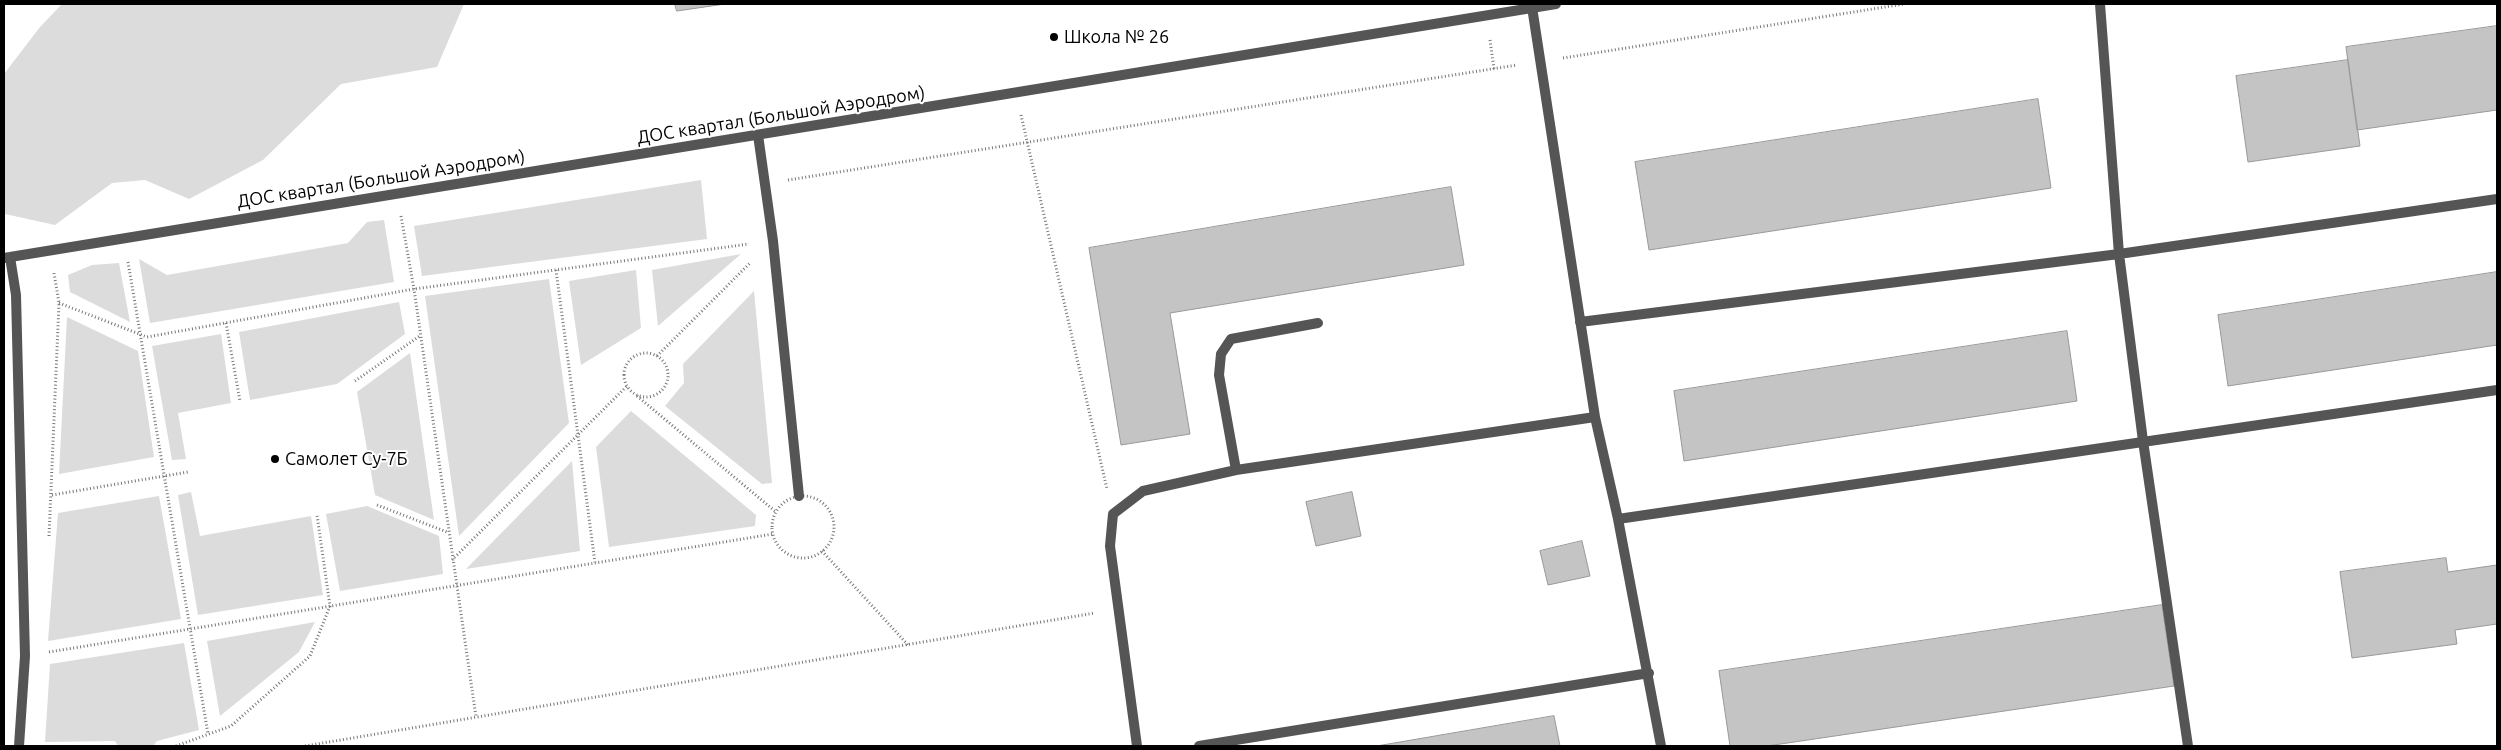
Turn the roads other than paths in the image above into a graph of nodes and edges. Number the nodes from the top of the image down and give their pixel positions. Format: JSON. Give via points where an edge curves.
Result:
{"nodes":[{"id":1,"x":1556,"y":4,"type":"edge"},
{"id":2,"x":2100,"y":4,"type":"edge"},
{"id":3,"x":1532,"y":8,"type":"junction"},
{"id":4,"x":758,"y":135,"type":"junction"},
{"id":5,"x":2497,"y":198,"type":"edge"},
{"id":6,"x":2119,"y":254,"type":"junction"},
{"id":7,"x":7,"y":257,"type":"edge"},
{"id":8,"x":1580,"y":322,"type":"junction"},
{"id":9,"x":1318,"y":323,"type":"dead end"},
{"id":10,"x":2497,"y":390,"type":"edge"},
{"id":11,"x":1595,"y":417,"type":"junction"},
{"id":12,"x":2143,"y":441,"type":"junction"},
{"id":13,"x":1236,"y":470,"type":"junction"},
{"id":14,"x":799,"y":496,"type":"road end"},
{"id":15,"x":1618,"y":518,"type":"junction"},
{"id":16,"x":1649,"y":673,"type":"junction"},
{"id":17,"x":20,"y":746,"type":"edge"},
{"id":18,"x":1137,"y":746,"type":"edge"},
{"id":19,"x":1199,"y":746,"type":"edge"},
{"id":20,"x":1661,"y":746,"type":"edge"},
{"id":21,"x":2188,"y":746,"type":"edge"}],
"edges":[{"from":1,"to":3,"type":"street","name":"ДОС квартал (Большой Аэродром)"},
{"from":2,"to":6,"type":"street"},
{"from":3,"to":4,"type":"street","name":"ДОС квартал (Большой Аэродром)"},
{"from":3,"to":8,"type":"street"},
{"from":4,"to":7,"type":"street","name":"ДОС квартал (Большой Аэродром)"},
{"from":4,"to":14,"type":"street","via":[[773,241]]},
{"from":5,"to":6,"type":"street"},
{"from":6,"to":8,"type":"street"},
{"from":6,"to":12,"type":"street"},
{"from":7,"to":17,"type":"street","via":[[16,295],[25,656]]},
{"from":8,"to":11,"type":"street"},
{"from":9,"to":13,"type":"street","via":[[1231,339],[1221,354],[1219,375]]},
{"from":10,"to":12,"type":"street"},
{"from":11,"to":13,"type":"street"},
{"from":11,"to":15,"type":"street"},
{"from":12,"to":15,"type":"street"},
{"from":12,"to":21,"type":"street"},
{"from":13,"to":18,"type":"street","via":[[1143,491],[1113,514],[1110,546]]},
{"from":15,"to":16,"type":"street"},
{"from":16,"to":19,"type":"street"},
{"from":16,"to":20,"type":"street"}]}
